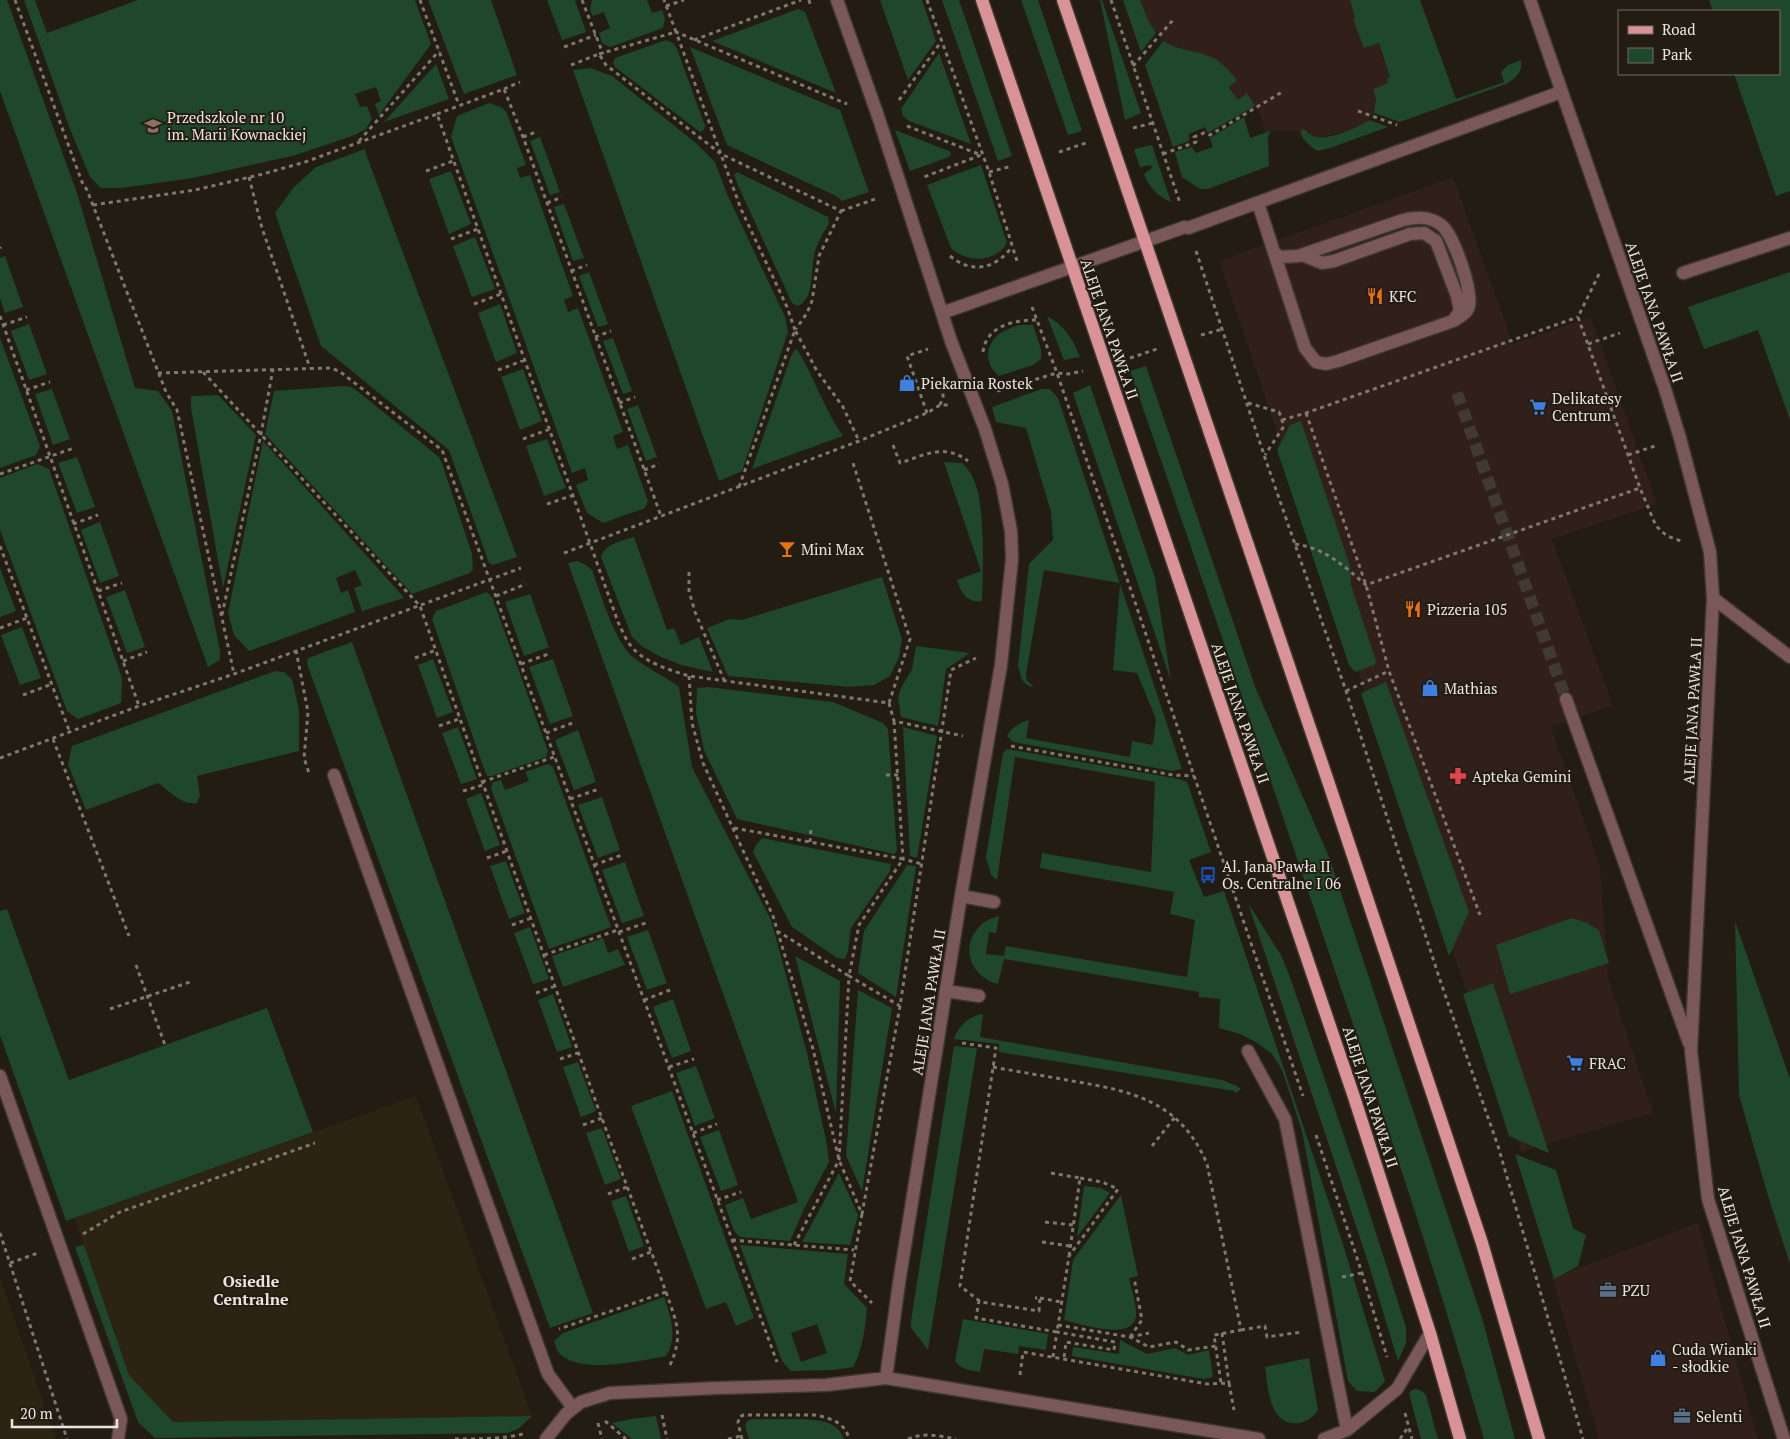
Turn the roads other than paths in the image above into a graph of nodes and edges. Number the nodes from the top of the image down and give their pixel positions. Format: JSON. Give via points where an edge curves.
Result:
{"nodes":[{"id":1,"x":837,"y":0,"type":"edge"},
{"id":2,"x":982,"y":0,"type":"edge"},
{"id":3,"x":1063,"y":0,"type":"edge"},
{"id":4,"x":1530,"y":0,"type":"edge"},
{"id":5,"x":1561,"y":92,"type":"junction"},
{"id":6,"x":1258,"y":203,"type":"junction"},
{"id":7,"x":1790,"y":238,"type":"edge"},
{"id":8,"x":1144,"y":241,"type":"junction"},
{"id":9,"x":1274,"y":253,"type":"junction"},
{"id":10,"x":1072,"y":267,"type":"junction"},
{"id":11,"x":1683,"y":273,"type":"dead end"},
{"id":12,"x":942,"y":313,"type":"junction"},
{"id":13,"x":1713,"y":598,"type":"junction"},
{"id":14,"x":1790,"y":657,"type":"edge"},
{"id":15,"x":1566,"y":699,"type":"tunnel mouth"},
{"id":16,"x":334,"y":775,"type":"dead end"},
{"id":17,"x":961,"y":896,"type":"junction"},
{"id":18,"x":994,"y":902,"type":"dead end"},
{"id":19,"x":946,"y":991,"type":"junction"},
{"id":20,"x":979,"y":996,"type":"dead end"},
{"id":21,"x":1691,"y":1050,"type":"junction"},
{"id":22,"x":1248,"y":1051,"type":"dead end"},
{"id":23,"x":0,"y":1076,"type":"edge"},
{"id":24,"x":1430,"y":1333,"type":"junction"},
{"id":25,"x":886,"y":1378,"type":"junction"},
{"id":26,"x":572,"y":1408,"type":"junction"},
{"id":27,"x":1347,"y":1430,"type":"junction"},
{"id":28,"x":118,"y":1439,"type":"edge"},
{"id":29,"x":546,"y":1439,"type":"edge"},
{"id":30,"x":1258,"y":1439,"type":"edge"},
{"id":31,"x":1327,"y":1439,"type":"edge"},
{"id":32,"x":1460,"y":1439,"type":"edge"},
{"id":33,"x":1539,"y":1439,"type":"edge"},
{"id":34,"x":1784,"y":1439,"type":"edge"}],
"edges":[{"from":1,"to":12,"type":"street","name":"ALEJE JANA PAWŁA II"},
{"from":2,"to":10,"type":"main road","name":"ALEJE JANA PAWŁA II"},
{"from":3,"to":8,"type":"main road"},
{"from":4,"to":5,"type":"street","name":"ALEJE JANA PAWŁA II"},
{"from":5,"to":6,"type":"street"},
{"from":5,"to":13,"type":"street","name":"ALEJE JANA PAWŁA II","via":[[1680,438],[1710,552]]},
{"from":6,"to":8,"type":"street"},
{"from":6,"to":9,"type":"street"},
{"from":7,"to":11,"type":"street"},
{"from":8,"to":10,"type":"street"},
{"from":8,"to":33,"type":"main road","via":[[1482,1243]]},
{"from":9,"to":9,"type":"street","via":[[1281,257],[1302,255],[1403,220],[1430,218],[1446,229],[1452,241],[1469,293],[1468,309],[1453,321],[1338,361],[1316,362],[1305,348]]},
{"from":10,"to":12,"type":"street"},
{"from":10,"to":24,"type":"main road","name":"ALEJE JANA PAWŁA II","via":[[1354,1097]]},
{"from":12,"to":17,"type":"street","name":"ALEJE JANA PAWŁA II","via":[[1002,484],[1011,531],[1012,558],[1005,633]]},
{"from":13,"to":14,"type":"street"},
{"from":13,"to":21,"type":"street","name":"ALEJE JANA PAWŁA II"},
{"from":15,"to":21,"type":"street"},
{"from":16,"to":26,"type":"street","via":[[548,1374]]},
{"from":17,"to":18,"type":"street"},
{"from":17,"to":19,"type":"street","name":"ALEJE JANA PAWŁA II"},
{"from":19,"to":20,"type":"street"},
{"from":19,"to":25,"type":"street","name":"ALEJE JANA PAWŁA II"},
{"from":21,"to":34,"type":"street","name":"ALEJE JANA PAWŁA II","via":[[1708,1199]]},
{"from":22,"to":27,"type":"street","via":[[1285,1120]]},
{"from":23,"to":28,"type":"street","via":[[121,1419]]},
{"from":24,"to":27,"type":"street","via":[[1397,1389]]},
{"from":24,"to":32,"type":"main road","name":"ALEJE JANA PAWŁA II"},
{"from":25,"to":26,"type":"street","via":[[826,1385],[601,1395]]},
{"from":25,"to":30,"type":"street"},
{"from":26,"to":29,"type":"street"},
{"from":27,"to":31,"type":"street"}]}
